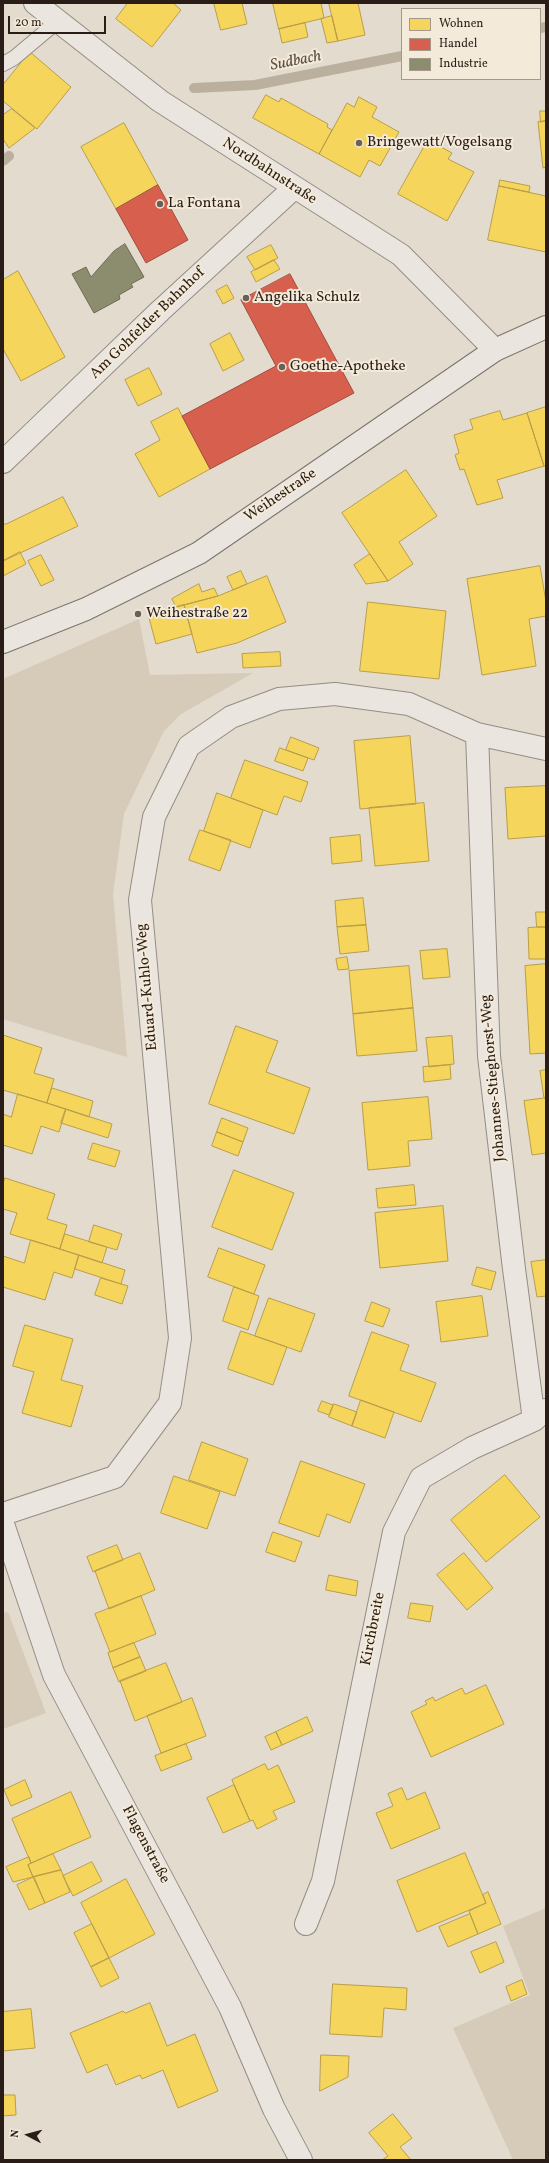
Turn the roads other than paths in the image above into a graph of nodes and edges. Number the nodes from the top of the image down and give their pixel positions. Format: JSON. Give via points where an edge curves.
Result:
{"nodes":[{"id":1,"x":35,"y":3,"type":"edge"},
{"id":2,"x":58,"y":21,"type":"junction"},
{"id":3,"x":3,"y":64,"type":"edge"},
{"id":4,"x":294,"y":188,"type":"junction"},
{"id":5,"x":546,"y":327,"type":"edge"},
{"id":6,"x":495,"y":350,"type":"junction"},
{"id":7,"x":3,"y":462,"type":"edge"},
{"id":8,"x":3,"y":642,"type":"edge"},
{"id":9,"x":477,"y":734,"type":"junction"},
{"id":10,"x":546,"y":749,"type":"edge"},
{"id":11,"x":540,"y":1415,"type":"edge"},
{"id":12,"x":3,"y":1514,"type":"edge"},
{"id":13,"x":3,"y":1524,"type":"edge"},
{"id":14,"x":306,"y":1924,"type":"dead end"},
{"id":15,"x":301,"y":2160,"type":"edge"}],
"edges":[{"from":1,"to":2,"type":"street","name":"Nordbahnstraße"},
{"from":2,"to":3,"type":"lane","via":[[14,58]]},
{"from":2,"to":4,"type":"street","name":"Nordbahnstraße","via":[[160,101]]},
{"from":4,"to":6,"type":"street","name":"Nordbahnstraße","via":[[401,255]]},
{"from":4,"to":7,"type":"street","name":"Am Gohfelder Bahnhof"},
{"from":5,"to":6,"type":"street","name":"Weihestraße"},
{"from":6,"to":8,"type":"street","name":"Weihestraße","via":[[199,552],[86,609]]},
{"from":9,"to":10,"type":"street","name":"Eduard-Kuhlo-Weg"},
{"from":9,"to":11,"type":"street","name":"Johannes-Stieghorst-Weg","via":[[489,1056],[514,1269]]},
{"from":9,"to":12,"type":"street","name":"Eduard-Kuhlo-Weg","via":[[409,704],[335,694],[279,699],[230,717],[189,746],[154,817],[140,900],[180,1338],[170,1403],[115,1477]]},
{"from":11,"to":14,"type":"street","name":"Kirchbreite","via":[[472,1448],[421,1478],[394,1532],[323,1881]]},
{"from":13,"to":15,"type":"street","name":"Flagenstraße","via":[[54,1675],[230,2007],[274,2109]]}]}
